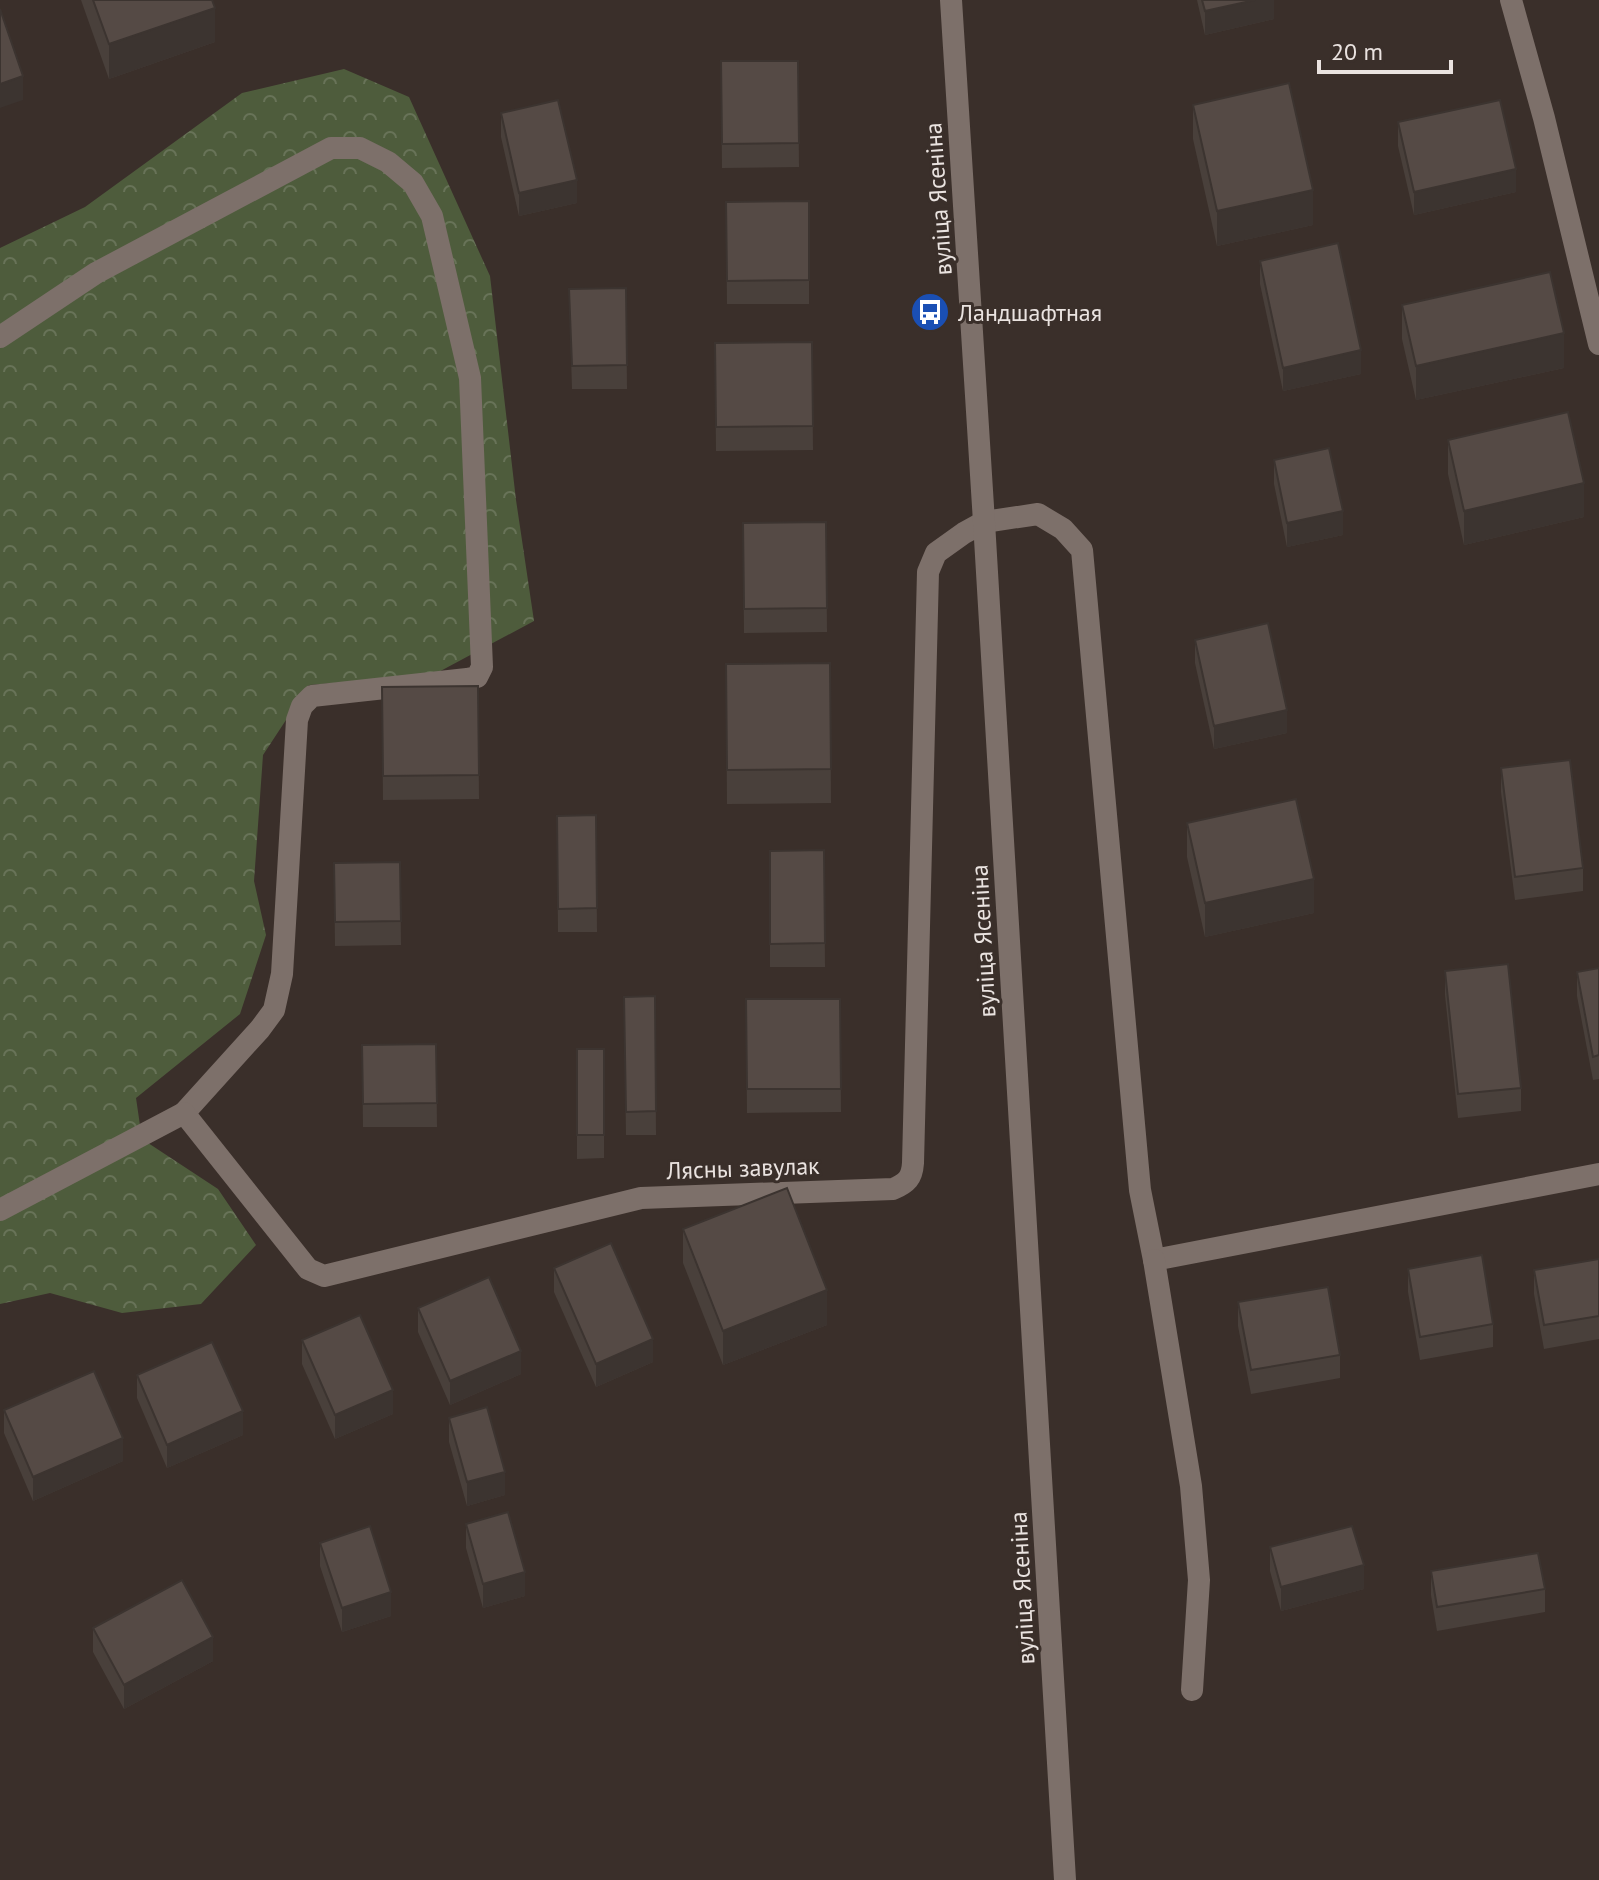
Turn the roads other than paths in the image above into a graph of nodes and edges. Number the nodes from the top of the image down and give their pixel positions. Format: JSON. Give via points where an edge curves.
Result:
{"nodes":[{"id":1,"x":951,"y":0,"type":"edge"},
{"id":2,"x":1511,"y":0,"type":"edge"},
{"id":3,"x":0,"y":337,"type":"edge"},
{"id":4,"x":1599,"y":344,"type":"edge"},
{"id":5,"x":984,"y":522,"type":"junction"},
{"id":6,"x":184,"y":1113,"type":"junction"},
{"id":7,"x":1599,"y":1174,"type":"edge"},
{"id":8,"x":0,"y":1210,"type":"edge"},
{"id":9,"x":1154,"y":1260,"type":"junction"},
{"id":10,"x":1192,"y":1690,"type":"dead end"},
{"id":11,"x":1065,"y":1880,"type":"edge"}],
"edges":[{"from":1,"to":5,"type":"street","name":"вуліца Ясеніна"},
{"from":2,"to":4,"type":"street"},
{"from":3,"to":6,"type":"street","via":[[96,273],[331,148],[360,148],[388,162],[413,183],[432,216],[470,378],[482,667],[477,677],[312,696],[302,706],[282,974],[274,1010]]},
{"from":5,"to":6,"type":"street","name":"Лясны завулак","via":[[936,553],[928,572],[913,1163],[906,1183],[893,1189],[641,1198],[324,1276],[308,1269]]},
{"from":5,"to":9,"type":"street","via":[[1038,514],[1063,529],[1082,550],[1140,1190]]},
{"from":5,"to":11,"type":"street","name":"вуліца Ясеніна"},
{"from":6,"to":8,"type":"street"},
{"from":7,"to":9,"type":"street"},
{"from":9,"to":10,"type":"street","via":[[1191,1486],[1199,1580]]}]}
